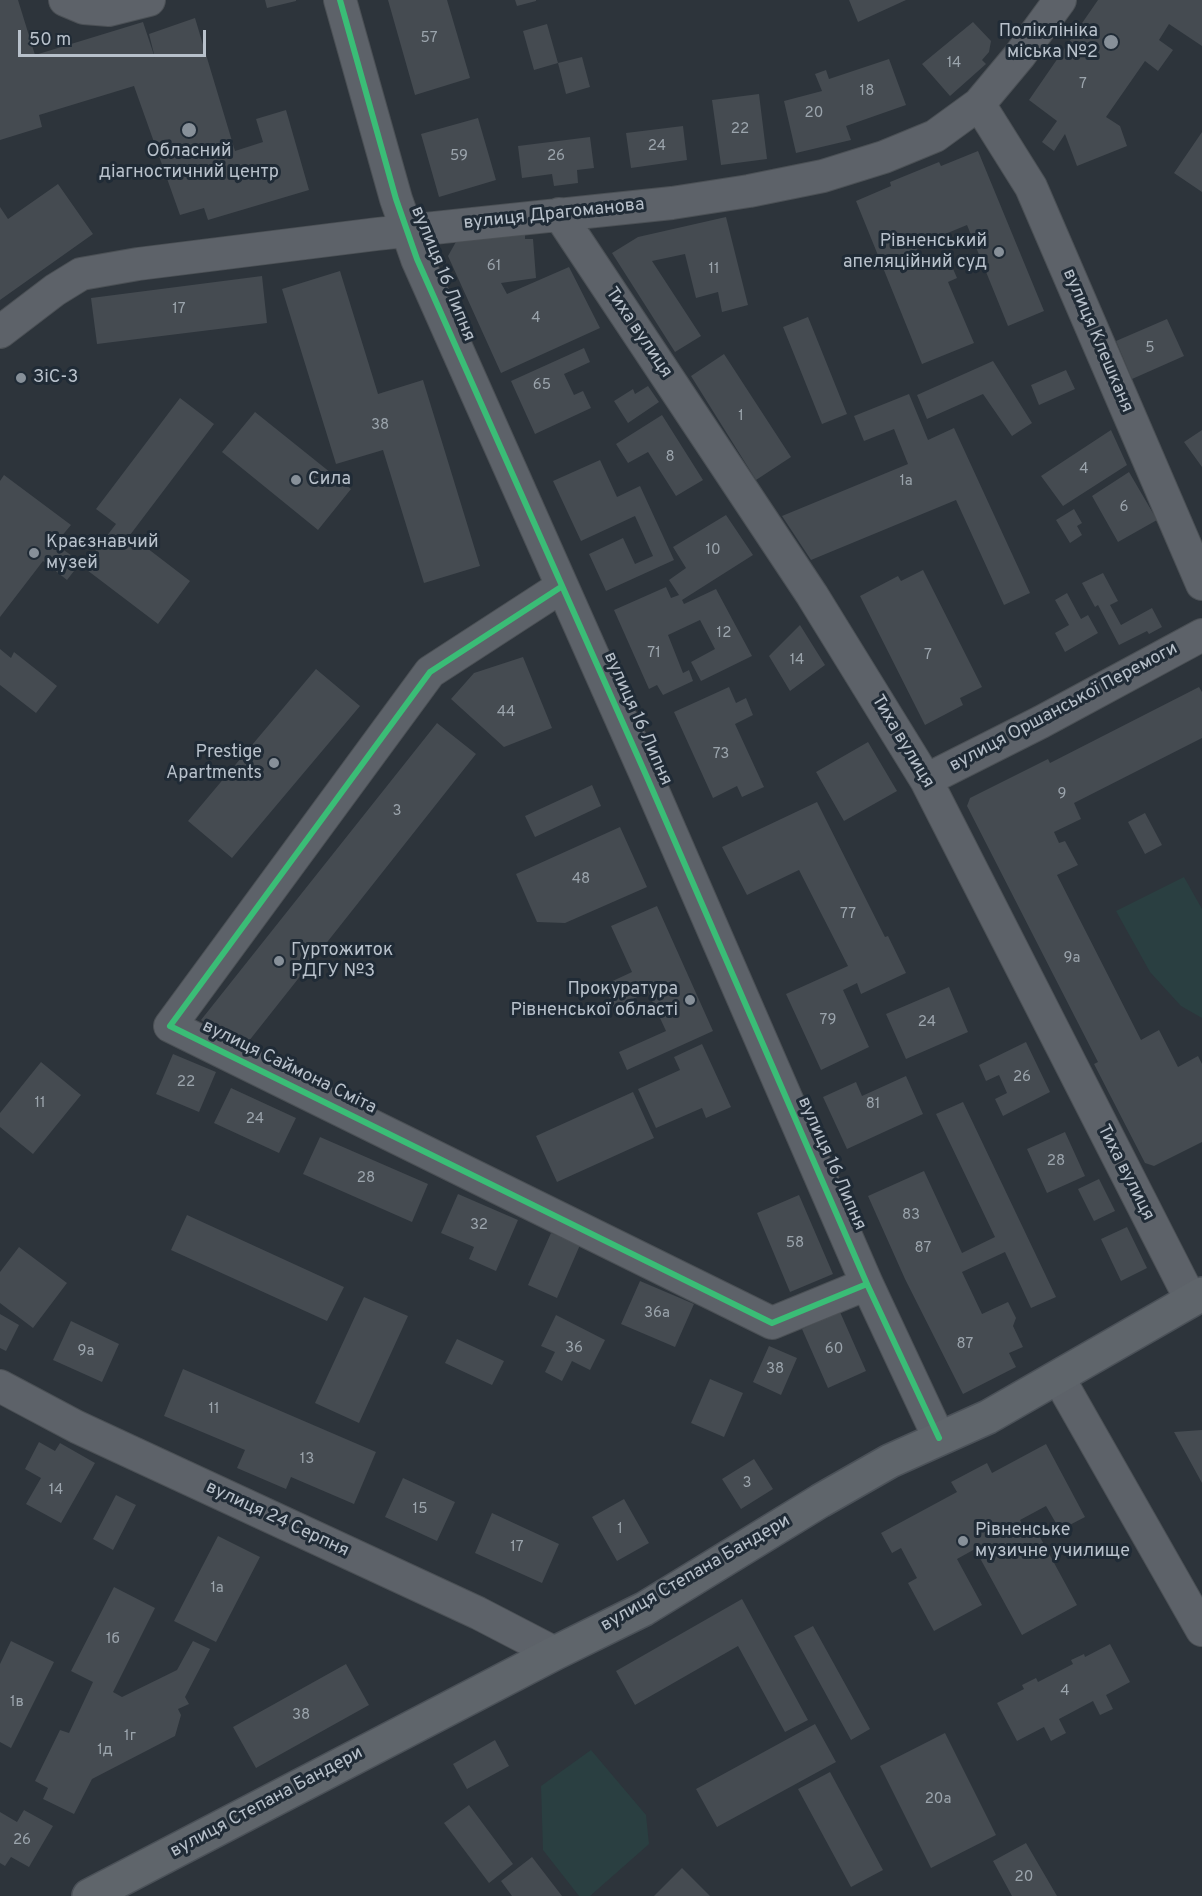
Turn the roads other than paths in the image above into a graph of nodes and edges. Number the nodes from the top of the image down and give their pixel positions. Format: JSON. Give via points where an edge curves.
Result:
{"nodes":[{"id":1,"x":65,"y":0,"type":"edge"},
{"id":2,"x":149,"y":0,"type":"edge"},
{"id":3,"x":340,"y":0,"type":"edge"},
{"id":4,"x":1060,"y":0,"type":"edge"},
{"id":5,"x":979,"y":104,"type":"junction"},
{"id":6,"x":559,"y":214,"type":"junction"},
{"id":7,"x":407,"y":231,"type":"junction"},
{"id":8,"x":0,"y":332,"type":"edge"},
{"id":9,"x":1202,"y":584,"type":"edge"},
{"id":10,"x":561,"y":587,"type":"junction"},
{"id":11,"x":1202,"y":635,"type":"edge"},
{"id":12,"x":926,"y":780,"type":"junction"},
{"id":13,"x":867,"y":1284,"type":"junction"},
{"id":14,"x":1196,"y":1297,"type":"edge"},
{"id":15,"x":1058,"y":1377,"type":"junction"},
{"id":16,"x":0,"y":1386,"type":"edge"},
{"id":17,"x":939,"y":1437,"type":"junction"},
{"id":18,"x":1202,"y":1630,"type":"edge"},
{"id":19,"x":555,"y":1653,"type":"junction"},
{"id":20,"x":89,"y":1896,"type":"edge"}],
"edges":[{"from":1,"to":2,"type":"street","via":[[84,8],[109,10]]},
{"from":3,"to":7,"type":"street","name":"вулиця 16 Липня"},
{"from":4,"to":5,"type":"street","name":"вулиця Драгоманова"},
{"from":5,"to":6,"type":"street","name":"вулиця Драгоманова","via":[[935,136],[823,176],[672,203]]},
{"from":5,"to":9,"type":"street","name":"вулиця Клешканя","via":[[1031,187]]},
{"from":6,"to":7,"type":"street","name":"вулиця Драгоманова"},
{"from":6,"to":12,"type":"street","name":"Тиха вулиця","via":[[812,595]]},
{"from":7,"to":8,"type":"street","name":"вулиця Драгоманова","via":[[81,274]]},
{"from":7,"to":10,"type":"street","name":"вулиця 16 Липня"},
{"from":10,"to":13,"type":"street","name":"вулиця 16 Липня"},
{"from":10,"to":13,"type":"street","name":"вулиця Саймона Сміта","via":[[430,672],[170,1026],[772,1323]]},
{"from":11,"to":12,"type":"street","name":"вулиця Оршанської Перемоги"},
{"from":12,"to":14,"type":"street","name":"Тиха вулиця"},
{"from":13,"to":17,"type":"street","name":"вулиця 16 Липня"},
{"from":14,"to":15,"type":"main road","name":"вулиця Степана Бандери"},
{"from":15,"to":17,"type":"main road","name":"вулиця Степана Бандери","via":[[988,1416]]},
{"from":15,"to":18,"type":"street"},
{"from":16,"to":19,"type":"street","name":"вулиця 24 Серпня","via":[[77,1427],[468,1608]]},
{"from":17,"to":19,"type":"main road","name":"вулиця Степана Бандери","via":[[820,1501],[644,1609]]},
{"from":19,"to":20,"type":"main road","name":"вулиця Степана Бандери"}]}
